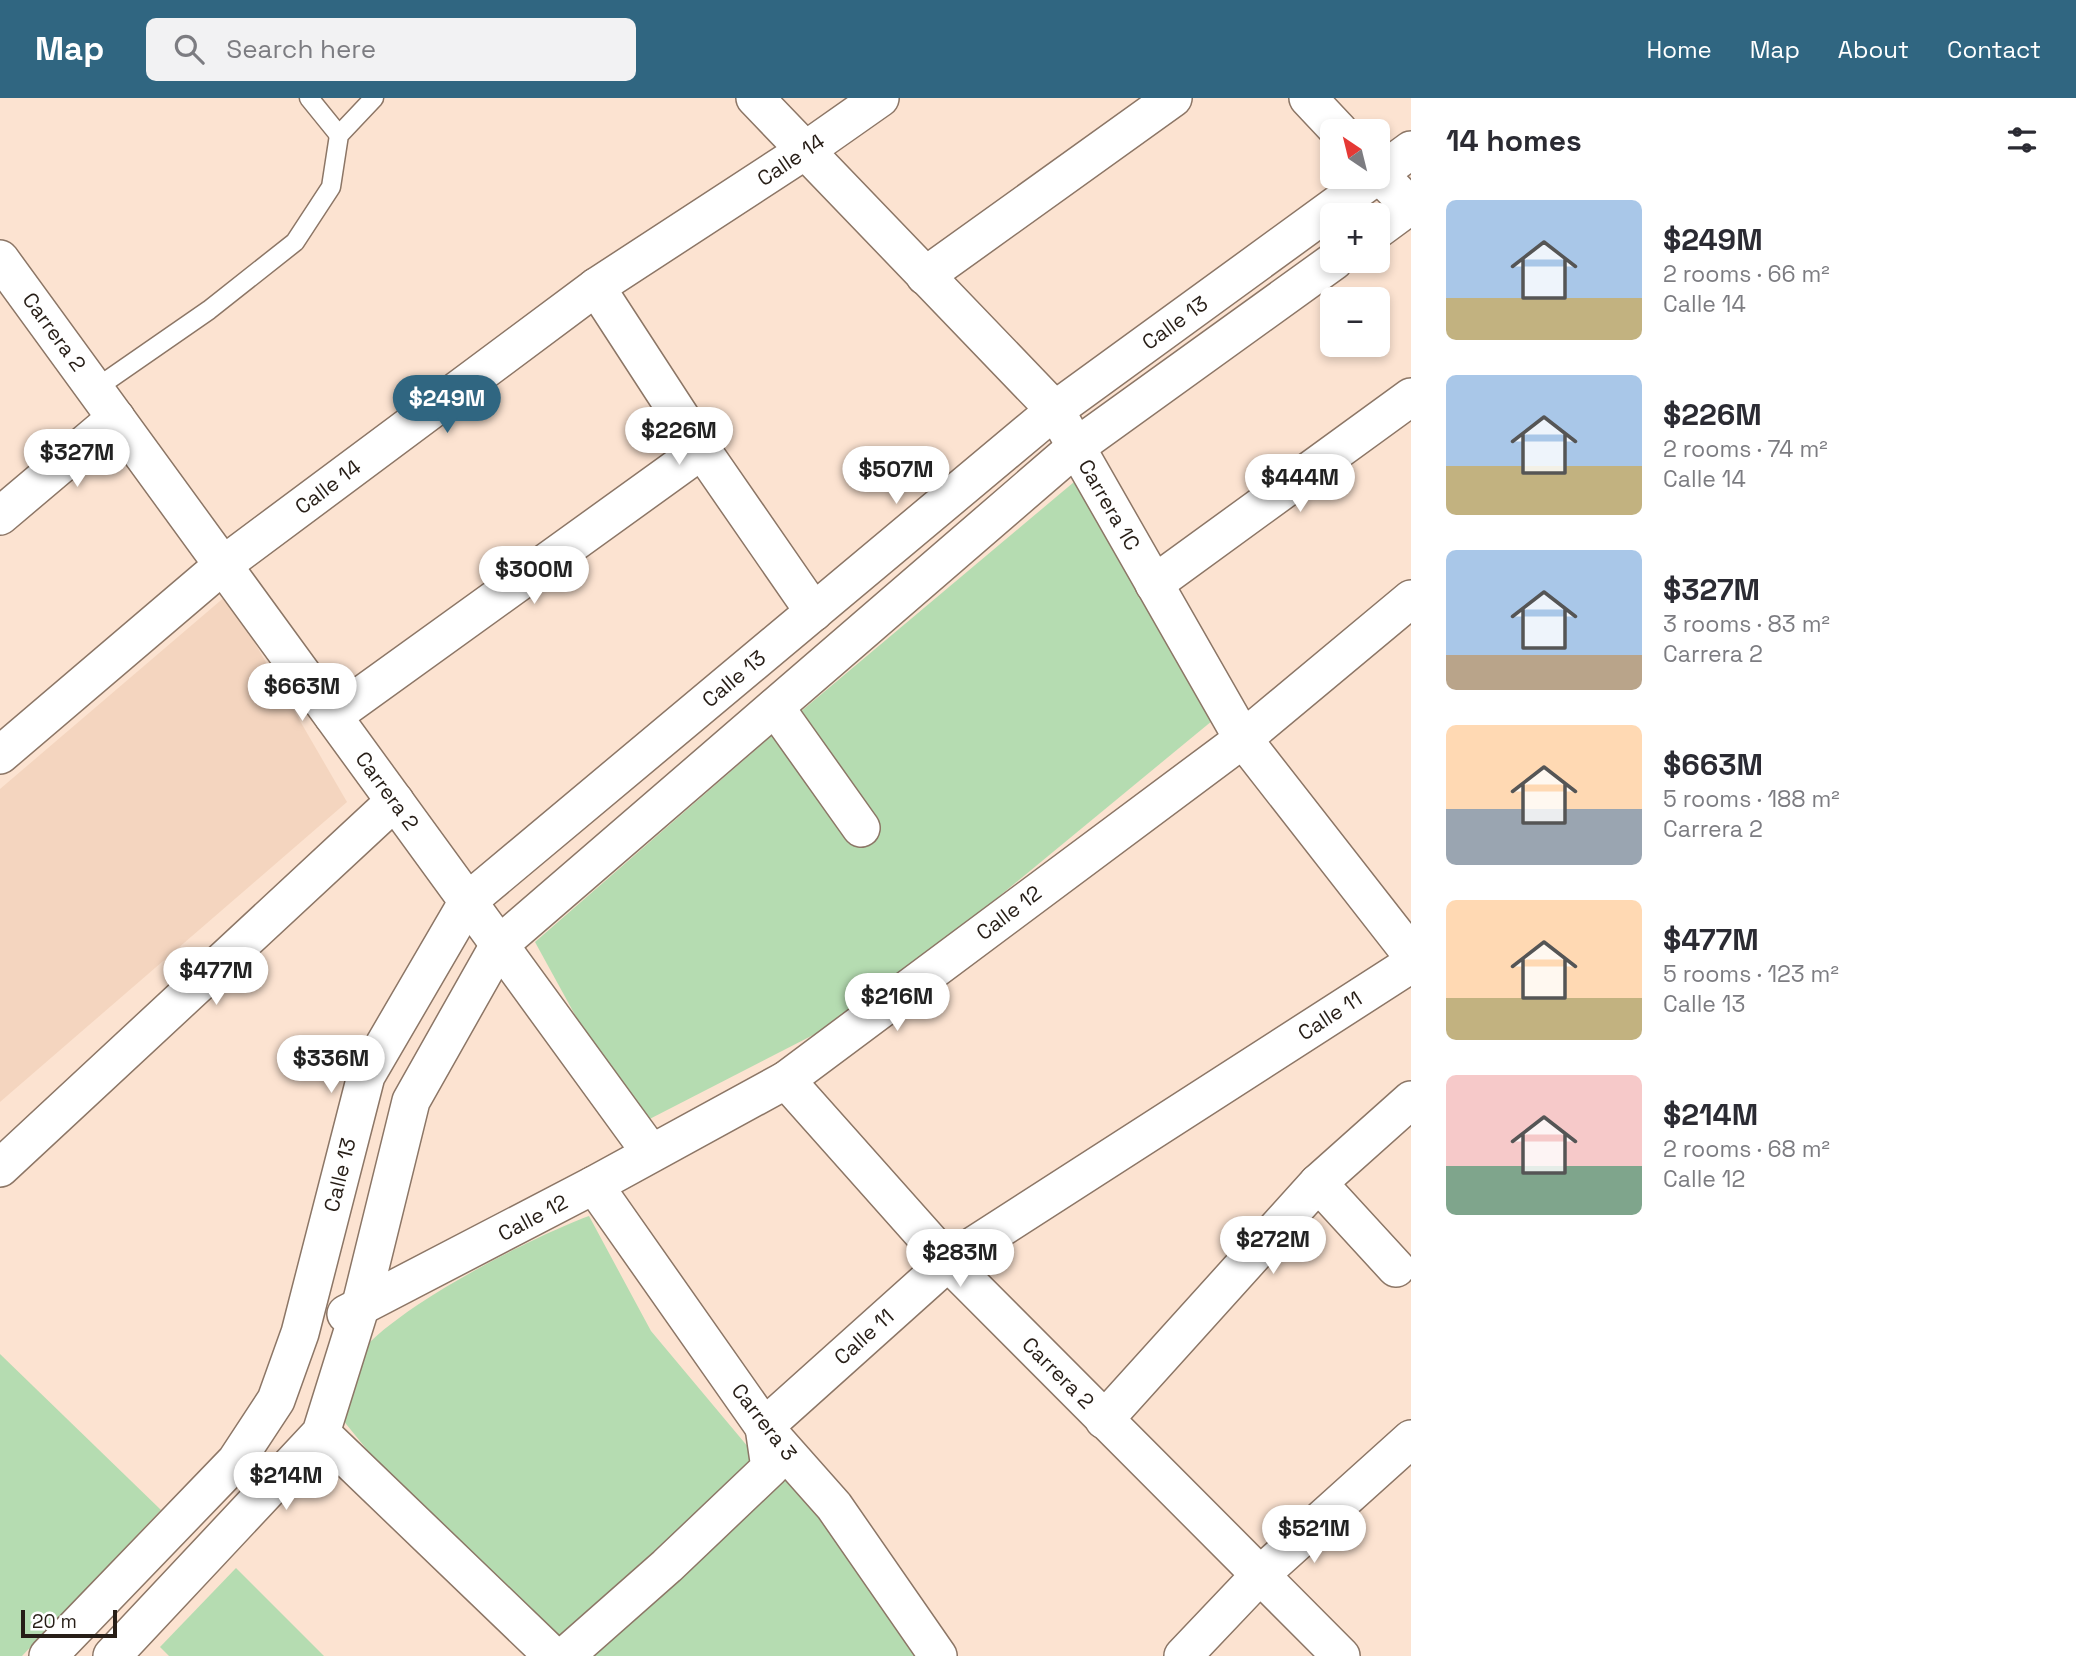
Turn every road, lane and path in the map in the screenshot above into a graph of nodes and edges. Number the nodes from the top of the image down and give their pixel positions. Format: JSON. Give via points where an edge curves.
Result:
{"nodes":[{"id":1,"x":309,"y":98,"type":"edge"},
{"id":2,"x":374,"y":98,"type":"edge"},
{"id":3,"x":755,"y":98,"type":"edge"},
{"id":4,"x":880,"y":98,"type":"edge"},
{"id":5,"x":1173,"y":98,"type":"edge"},
{"id":6,"x":1308,"y":98,"type":"edge"},
{"id":7,"x":1328,"y":119,"type":"edge"},
{"id":8,"x":339,"y":135,"type":"junction"},
{"id":9,"x":806,"y":150,"type":"junction"},
{"id":10,"x":1411,"y":150,"type":"edge"},
{"id":11,"x":1390,"y":165,"type":"edge"},
{"id":12,"x":1390,"y":186,"type":"edge"},
{"id":13,"x":1357,"y":189,"type":"edge"},
{"id":14,"x":1411,"y":206,"type":"edge"},
{"id":15,"x":1390,"y":221,"type":"edge"},
{"id":16,"x":0,"y":259,"type":"edge"},
{"id":17,"x":1320,"y":271,"type":"edge"},
{"id":18,"x":925,"y":276,"type":"junction"},
{"id":19,"x":596,"y":287,"type":"junction"},
{"id":20,"x":1411,"y":397,"type":"edge"},
{"id":21,"x":105,"y":403,"type":"junction"},
{"id":22,"x":1055,"y":410,"type":"junction"},
{"id":23,"x":1076,"y":447,"type":"junction"},
{"id":24,"x":702,"y":450,"type":"junction"},
{"id":25,"x":0,"y":516,"type":"edge"},
{"id":26,"x":223,"y":565,"type":"junction"},
{"id":27,"x":1154,"y":584,"type":"junction"},
{"id":28,"x":1411,"y":599,"type":"edge"},
{"id":29,"x":814,"y":612,"type":"junction"},
{"id":30,"x":775,"y":706,"type":"junction"},
{"id":31,"x":333,"y":716,"type":"junction"},
{"id":32,"x":1243,"y":739,"type":"junction"},
{"id":33,"x":0,"y":755,"type":"edge"},
{"id":34,"x":395,"y":801,"type":"junction"},
{"id":35,"x":861,"y":828,"type":"dead end"},
{"id":36,"x":468,"y":901,"type":"junction"},
{"id":37,"x":499,"y":945,"type":"junction"},
{"id":38,"x":1411,"y":954,"type":"edge"},
{"id":39,"x":1411,"y":964,"type":"edge"},
{"id":40,"x":786,"y":1080,"type":"junction"},
{"id":41,"x":1411,"y":1100,"type":"edge"},
{"id":42,"x":651,"y":1153,"type":"junction"},
{"id":43,"x":0,"y":1168,"type":"edge"},
{"id":44,"x":1318,"y":1184,"type":"junction"},
{"id":45,"x":594,"y":1185,"type":"junction"},
{"id":46,"x":948,"y":1262,"type":"junction"},
{"id":47,"x":1396,"y":1268,"type":"dead end"},
{"id":48,"x":360,"y":1308,"type":"junction"},
{"id":49,"x":300,"y":1333,"type":"junction"},
{"id":50,"x":1104,"y":1420,"type":"junction"},
{"id":51,"x":764,"y":1427,"type":"junction"},
{"id":52,"x":321,"y":1433,"type":"junction"},
{"id":53,"x":1411,"y":1439,"type":"edge"},
{"id":54,"x":1259,"y":1576,"type":"junction"},
{"id":55,"x":48,"y":1656,"type":"edge"},
{"id":56,"x":112,"y":1656,"type":"edge"},
{"id":57,"x":552,"y":1656,"type":"edge"},
{"id":58,"x":565,"y":1656,"type":"edge"},
{"id":59,"x":938,"y":1656,"type":"edge"},
{"id":60,"x":1183,"y":1656,"type":"edge"},
{"id":61,"x":1341,"y":1656,"type":"edge"}],
"edges":[{"from":1,"to":8,"type":"lane"},
{"from":2,"to":8,"type":"lane"},
{"from":3,"to":9,"type":"street","name":"Carrera 1C"},
{"from":4,"to":9,"type":"street","name":"Calle 14"},
{"from":5,"to":18,"type":"street"},
{"from":6,"to":7,"type":"street"},
{"from":8,"to":21,"type":"lane","via":[[331,187],[295,242],[209,310]]},
{"from":9,"to":18,"type":"street","name":"Carrera 1C"},
{"from":9,"to":19,"type":"street","name":"Calle 14"},
{"from":10,"to":11,"type":"street","name":"Calle 13"},
{"from":12,"to":14,"type":"street"},
{"from":13,"to":22,"type":"street","name":"Calle 13"},
{"from":14,"to":15,"type":"street"},
{"from":16,"to":21,"type":"street","name":"Carrera 2"},
{"from":17,"to":23,"type":"street","name":"Calle 13"},
{"from":18,"to":22,"type":"street","name":"Carrera 1C"},
{"from":19,"to":24,"type":"street"},
{"from":19,"to":26,"type":"street","name":"Calle 14"},
{"from":20,"to":27,"type":"street"},
{"from":21,"to":25,"type":"street"},
{"from":21,"to":26,"type":"street","name":"Carrera 2"},
{"from":22,"to":23,"type":"street","name":"Carrera 1C"},
{"from":22,"to":29,"type":"street","name":"Calle 13"},
{"from":23,"to":27,"type":"street","name":"Carrera 1C"},
{"from":23,"to":30,"type":"street","name":"Calle 13"},
{"from":24,"to":29,"type":"street"},
{"from":24,"to":31,"type":"street"},
{"from":26,"to":31,"type":"street","name":"Carrera 2"},
{"from":26,"to":33,"type":"street","name":"Calle 14"},
{"from":27,"to":32,"type":"street","name":"Carrera 1C"},
{"from":28,"to":32,"type":"street","name":"Calle 12"},
{"from":29,"to":36,"type":"street","name":"Calle 13"},
{"from":30,"to":35,"type":"street"},
{"from":30,"to":37,"type":"street","name":"Calle 13"},
{"from":31,"to":34,"type":"street","name":"Carrera 2"},
{"from":32,"to":38,"type":"street","name":"Carrera 1C"},
{"from":32,"to":40,"type":"street","name":"Calle 12"},
{"from":34,"to":36,"type":"street","name":"Carrera 2"},
{"from":34,"to":43,"type":"street"},
{"from":36,"to":37,"type":"street","name":"Carrera 2"},
{"from":36,"to":49,"type":"street","name":"Calle 13","via":[[366,1076]]},
{"from":37,"to":42,"type":"street","name":"Carrera 2"},
{"from":37,"to":48,"type":"street","name":"Calle 13","via":[[411,1101]]},
{"from":39,"to":46,"type":"street","name":"Calle 11"},
{"from":40,"to":42,"type":"street","name":"Calle 12"},
{"from":40,"to":46,"type":"street","name":"Carrera 2"},
{"from":41,"to":44,"type":"street"},
{"from":42,"to":45,"type":"street","name":"Calle 12"},
{"from":44,"to":47,"type":"street"},
{"from":44,"to":50,"type":"street"},
{"from":45,"to":48,"type":"street","name":"Calle 12"},
{"from":45,"to":51,"type":"street","name":"Carrera 3"},
{"from":46,"to":50,"type":"street","name":"Carrera 2"},
{"from":46,"to":51,"type":"street","name":"Calle 11"},
{"from":48,"to":49,"type":"street","name":"Calle 12"},
{"from":48,"to":52,"type":"street"},
{"from":49,"to":55,"type":"street","via":[[276,1400],[236,1461]]},
{"from":50,"to":54,"type":"street","name":"Carrera 2"},
{"from":51,"to":58,"type":"street","via":[[770,1468]]},
{"from":51,"to":59,"type":"street","name":"Carrera 3","via":[[834,1506]]},
{"from":52,"to":56,"type":"street"},
{"from":52,"to":57,"type":"street"},
{"from":53,"to":54,"type":"street"},
{"from":54,"to":60,"type":"street"},
{"from":54,"to":61,"type":"street","name":"Carrera 2"}]}
